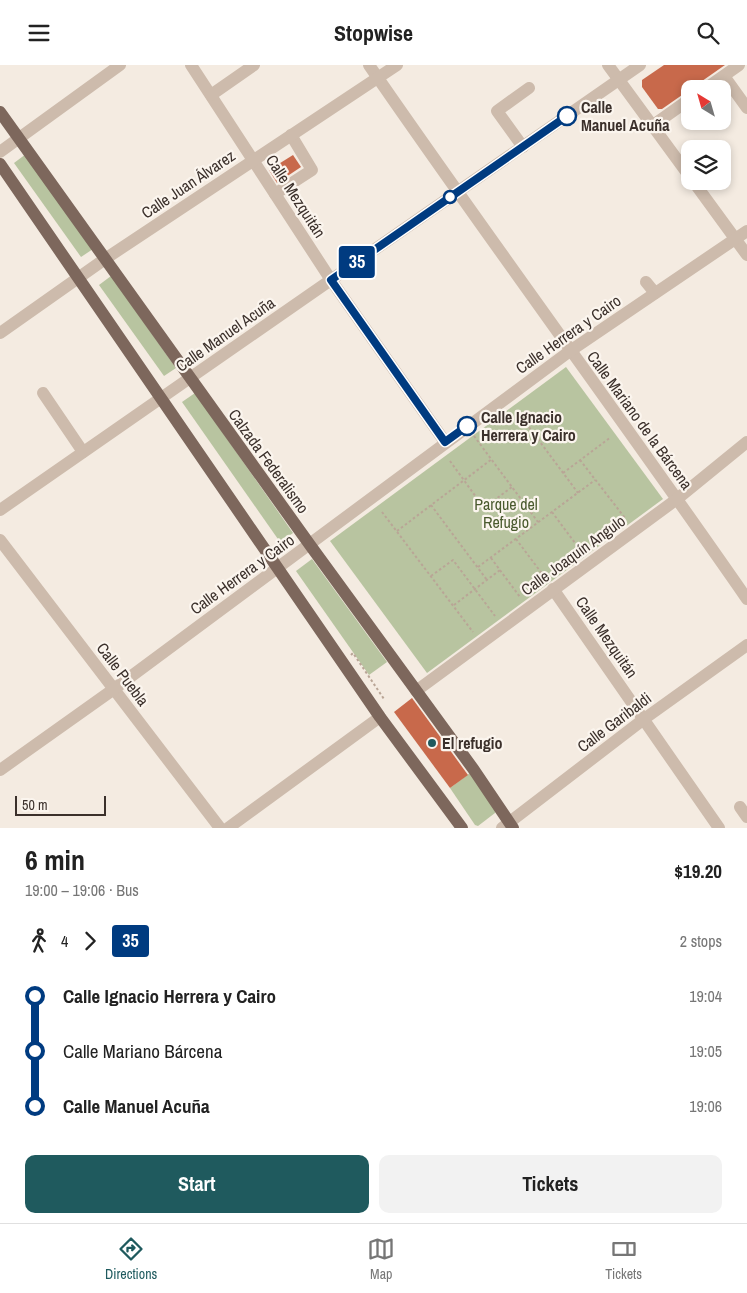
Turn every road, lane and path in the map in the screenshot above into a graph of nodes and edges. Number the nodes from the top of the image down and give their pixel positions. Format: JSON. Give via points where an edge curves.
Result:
{"nodes":[{"id":1,"x":120,"y":65,"type":"edge"},
{"id":2,"x":191,"y":65,"type":"edge"},
{"id":3,"x":254,"y":65,"type":"edge"},
{"id":4,"x":369,"y":65,"type":"edge"},
{"id":5,"x":397,"y":65,"type":"edge"},
{"id":6,"x":608,"y":65,"type":"edge"},
{"id":7,"x":640,"y":65,"type":"edge"},
{"id":8,"x":739,"y":65,"type":"edge"},
{"id":9,"x":724,"y":76,"type":"junction"},
{"id":10,"x":378,"y":78,"type":"junction"},
{"id":11,"x":619,"y":80,"type":"junction"},
{"id":12,"x":718,"y":80,"type":"edge"},
{"id":13,"x":529,"y":88,"type":"dead end"},
{"id":14,"x":211,"y":95,"type":"junction"},
{"id":15,"x":681,"y":105,"type":"edge"},
{"id":16,"x":747,"y":108,"type":"edge"},
{"id":17,"x":0,"y":112,"type":"edge"},
{"id":18,"x":652,"y":126,"type":"junction"},
{"id":19,"x":291,"y":135,"type":"junction"},
{"id":20,"x":19,"y":138,"type":"junction"},
{"id":21,"x":523,"y":147,"type":"junction"},
{"id":22,"x":0,"y":152,"type":"edge"},
{"id":23,"x":253,"y":160,"type":"junction"},
{"id":24,"x":0,"y":164,"type":"edge"},
{"id":25,"x":681,"y":165,"type":"edge"},
{"id":26,"x":700,"y":190,"type":"edge"},
{"id":27,"x":457,"y":193,"type":"junction"},
{"id":28,"x":275,"y":194,"type":"junction"},
{"id":29,"x":747,"y":231,"type":"edge"},
{"id":30,"x":735,"y":239,"type":"junction"},
{"id":31,"x":747,"y":255,"type":"edge"},
{"id":32,"x":105,"y":259,"type":"junction"},
{"id":33,"x":80,"y":278,"type":"junction"},
{"id":34,"x":331,"y":280,"type":"junction"},
{"id":35,"x":646,"y":282,"type":"dead end"},
{"id":36,"x":654,"y":293,"type":"junction"},
{"id":37,"x":0,"y":333,"type":"edge"},
{"id":38,"x":570,"y":351,"type":"junction"},
{"id":39,"x":190,"y":378,"type":"junction"},
{"id":40,"x":43,"y":393,"type":"dead end"},
{"id":41,"x":161,"y":399,"type":"junction"},
{"id":42,"x":517,"y":411,"type":"dead end"},
{"id":43,"x":467,"y":426,"type":"junction"},
{"id":44,"x":611,"y":437,"type":"dead end"},
{"id":45,"x":445,"y":442,"type":"junction"},
{"id":46,"x":747,"y":442,"type":"edge"},
{"id":47,"x":84,"y":452,"type":"junction"},
{"id":48,"x":492,"y":459,"type":"junction"},
{"id":49,"x":580,"y":460,"type":"junction"},
{"id":50,"x":450,"y":461,"type":"dead end"},
{"id":51,"x":563,"y":473,"type":"junction"},
{"id":52,"x":464,"y":480,"type":"junction"},
{"id":53,"x":595,"y":480,"type":"junction"},
{"id":54,"x":512,"y":487,"type":"junction"},
{"id":55,"x":578,"y":493,"type":"junction"},
{"id":56,"x":677,"y":499,"type":"junction"},
{"id":57,"x":431,"y":505,"type":"junction"},
{"id":58,"x":0,"y":510,"type":"edge"},
{"id":59,"x":382,"y":512,"type":"dead end"},
{"id":60,"x":552,"y":512,"type":"junction"},
{"id":61,"x":624,"y":518,"type":"dead end"},
{"id":62,"x":538,"y":522,"type":"junction"},
{"id":63,"x":397,"y":531,"type":"junction"},
{"id":64,"x":516,"y":539,"type":"junction"},
{"id":65,"x":0,"y":541,"type":"edge"},
{"id":66,"x":310,"y":545,"type":"junction"},
{"id":67,"x":581,"y":551,"type":"dead end"},
{"id":68,"x":491,"y":558,"type":"junction"},
{"id":69,"x":278,"y":567,"type":"junction"},
{"id":70,"x":478,"y":567,"type":"junction"},
{"id":71,"x":500,"y":571,"type":"junction"},
{"id":72,"x":431,"y":576,"type":"junction"},
{"id":73,"x":487,"y":580,"type":"junction"},
{"id":74,"x":474,"y":589,"type":"junction"},
{"id":75,"x":554,"y":589,"type":"junction"},
{"id":76,"x":520,"y":597,"type":"dead end"},
{"id":77,"x":747,"y":599,"type":"edge"},
{"id":78,"x":453,"y":605,"type":"junction"},
{"id":79,"x":495,"y":616,"type":"dead end"},
{"id":80,"x":473,"y":632,"type":"dead end"},
{"id":81,"x":747,"y":645,"type":"edge"},
{"id":82,"x":350,"y":655,"type":"dead end"},
{"id":83,"x":114,"y":689,"type":"junction"},
{"id":84,"x":416,"y":691,"type":"junction"},
{"id":85,"x":384,"y":699,"type":"dead end"},
{"id":86,"x":380,"y":717,"type":"junction"},
{"id":87,"x":644,"y":719,"type":"junction"},
{"id":88,"x":0,"y":770,"type":"edge"},
{"id":89,"x":508,"y":826,"type":"edge"},
{"id":90,"x":220,"y":828,"type":"edge"},
{"id":91,"x":228,"y":828,"type":"edge"},
{"id":92,"x":462,"y":828,"type":"edge"},
{"id":93,"x":720,"y":828,"type":"edge"}],
"edges":[{"from":1,"to":20,"type":"street"},
{"from":2,"to":14,"type":"street","name":"Calle Mezquitán"},
{"from":3,"to":14,"type":"street"},
{"from":4,"to":10,"type":"street","name":"Calle Mariano de la Bárcena"},
{"from":5,"to":10,"type":"street","name":"Calle Juan Álvarez"},
{"from":6,"to":11,"type":"street"},
{"from":7,"to":11,"type":"street","name":"Calle Manuel Acuña"},
{"from":8,"to":9,"type":"street"},
{"from":9,"to":12,"type":"street"},
{"from":9,"to":16,"type":"street"},
{"from":10,"to":19,"type":"street","name":"Calle Juan Álvarez"},
{"from":10,"to":27,"type":"street","name":"Calle Mariano de la Bárcena"},
{"from":11,"to":18,"type":"street"},
{"from":11,"to":21,"type":"street","name":"Calle Manuel Acuña"},
{"from":13,"to":21,"type":"street","via":[[497,111]]},
{"from":14,"to":23,"type":"street","name":"Calle Mezquitán"},
{"from":15,"to":18,"type":"street"},
{"from":17,"to":20,"type":"main road","name":"Calzada Federalismo"},
{"from":18,"to":25,"type":"street"},
{"from":19,"to":23,"type":"street","name":"Calle Juan Álvarez"},
{"from":19,"to":28,"type":"street","via":[[312,170]]},
{"from":20,"to":22,"type":"street"},
{"from":20,"to":32,"type":"main road","name":"Calzada Federalismo"},
{"from":21,"to":27,"type":"street","name":"Calle Manuel Acuña"},
{"from":23,"to":28,"type":"street","name":"Calle Mezquitán"},
{"from":23,"to":32,"type":"street","name":"Calle Juan Álvarez"},
{"from":24,"to":33,"type":"main road"},
{"from":26,"to":30,"type":"street"},
{"from":27,"to":34,"type":"street","name":"Calle Manuel Acuña"},
{"from":27,"to":38,"type":"street","name":"Calle Mariano de la Bárcena"},
{"from":28,"to":34,"type":"street","name":"Calle Mezquitán"},
{"from":29,"to":30,"type":"street","name":"Calle Herrera y Cairo"},
{"from":30,"to":31,"type":"street"},
{"from":30,"to":36,"type":"street","name":"Calle Herrera y Cairo"},
{"from":32,"to":33,"type":"street","name":"Calle Juan Álvarez"},
{"from":32,"to":39,"type":"main road","name":"Calzada Federalismo"},
{"from":33,"to":37,"type":"street","name":"Calle Juan Álvarez"},
{"from":33,"to":41,"type":"main road"},
{"from":34,"to":39,"type":"street","name":"Calle Manuel Acuña"},
{"from":34,"to":45,"type":"street","name":"Calle Mezquitán"},
{"from":35,"to":36,"type":"street"},
{"from":36,"to":38,"type":"street","name":"Calle Herrera y Cairo"},
{"from":38,"to":43,"type":"street","name":"Calle Herrera y Cairo"},
{"from":38,"to":56,"type":"street","name":"Calle Mariano de la Bárcena"},
{"from":39,"to":41,"type":"street","name":"Calle Manuel Acuña"},
{"from":39,"to":66,"type":"main road","name":"Calzada Federalismo"},
{"from":40,"to":47,"type":"street"},
{"from":41,"to":47,"type":"street","name":"Calle Manuel Acuña"},
{"from":41,"to":69,"type":"main road"},
{"from":42,"to":51,"type":"path"},
{"from":43,"to":45,"type":"street","name":"Calle Herrera y Cairo"},
{"from":43,"to":48,"type":"path"},
{"from":44,"to":49,"type":"path"},
{"from":45,"to":66,"type":"street","name":"Calle Herrera y Cairo"},
{"from":46,"to":56,"type":"street","name":"Calle Joaquín Angulo"},
{"from":47,"to":58,"type":"street","name":"Calle Manuel Acuña"},
{"from":48,"to":52,"type":"path"},
{"from":48,"to":54,"type":"path"},
{"from":49,"to":51,"type":"path"},
{"from":49,"to":53,"type":"path"},
{"from":50,"to":52,"type":"path"},
{"from":51,"to":55,"type":"path"},
{"from":52,"to":54,"type":"path","via":[[484,508]]},
{"from":52,"to":57,"type":"path"},
{"from":53,"to":55,"type":"path"},
{"from":53,"to":61,"type":"path"},
{"from":54,"to":62,"type":"path"},
{"from":55,"to":60,"type":"path"},
{"from":56,"to":75,"type":"street","name":"Calle Joaquín Angulo"},
{"from":56,"to":77,"type":"street","name":"Calle Mariano de la Bárcena"},
{"from":57,"to":63,"type":"path"},
{"from":57,"to":70,"type":"path"},
{"from":59,"to":63,"type":"path"},
{"from":60,"to":62,"type":"path"},
{"from":60,"to":67,"type":"path"},
{"from":62,"to":64,"type":"path"},
{"from":63,"to":72,"type":"path"},
{"from":64,"to":68,"type":"path"},
{"from":64,"to":75,"type":"path"},
{"from":65,"to":83,"type":"street","name":"Calle Puebla"},
{"from":66,"to":69,"type":"street","name":"Calle Herrera y Cairo"},
{"from":66,"to":84,"type":"main road","name":"Calzada Federalismo"},
{"from":68,"to":70,"type":"path"},
{"from":68,"to":71,"type":"path"},
{"from":69,"to":83,"type":"street","name":"Calle Herrera y Cairo"},
{"from":69,"to":86,"type":"main road"},
{"from":70,"to":73,"type":"path"},
{"from":71,"to":73,"type":"path"},
{"from":71,"to":76,"type":"path"},
{"from":72,"to":74,"type":"path","via":[[453,560]]},
{"from":72,"to":78,"type":"path"},
{"from":73,"to":74,"type":"path"},
{"from":74,"to":78,"type":"path"},
{"from":74,"to":79,"type":"path"},
{"from":75,"to":84,"type":"street","name":"Calle Joaquín Angulo"},
{"from":75,"to":87,"type":"street","name":"Calle Mezquitán"},
{"from":78,"to":80,"type":"path"},
{"from":81,"to":87,"type":"street","name":"Calle Garibaldi"},
{"from":82,"to":85,"type":"path","via":[[353,653]]},
{"from":83,"to":88,"type":"street","name":"Calle Herrera y Cairo"},
{"from":83,"to":90,"type":"street","name":"Calle Puebla"},
{"from":84,"to":89,"type":"main road","name":"Calzada Federalismo","via":[[474,769]]},
{"from":86,"to":91,"type":"street"},
{"from":86,"to":92,"type":"main road"},
{"from":87,"to":89,"type":"street","name":"Calle Garibaldi"},
{"from":87,"to":93,"type":"street","name":"Calle Mezquitán"}]}
